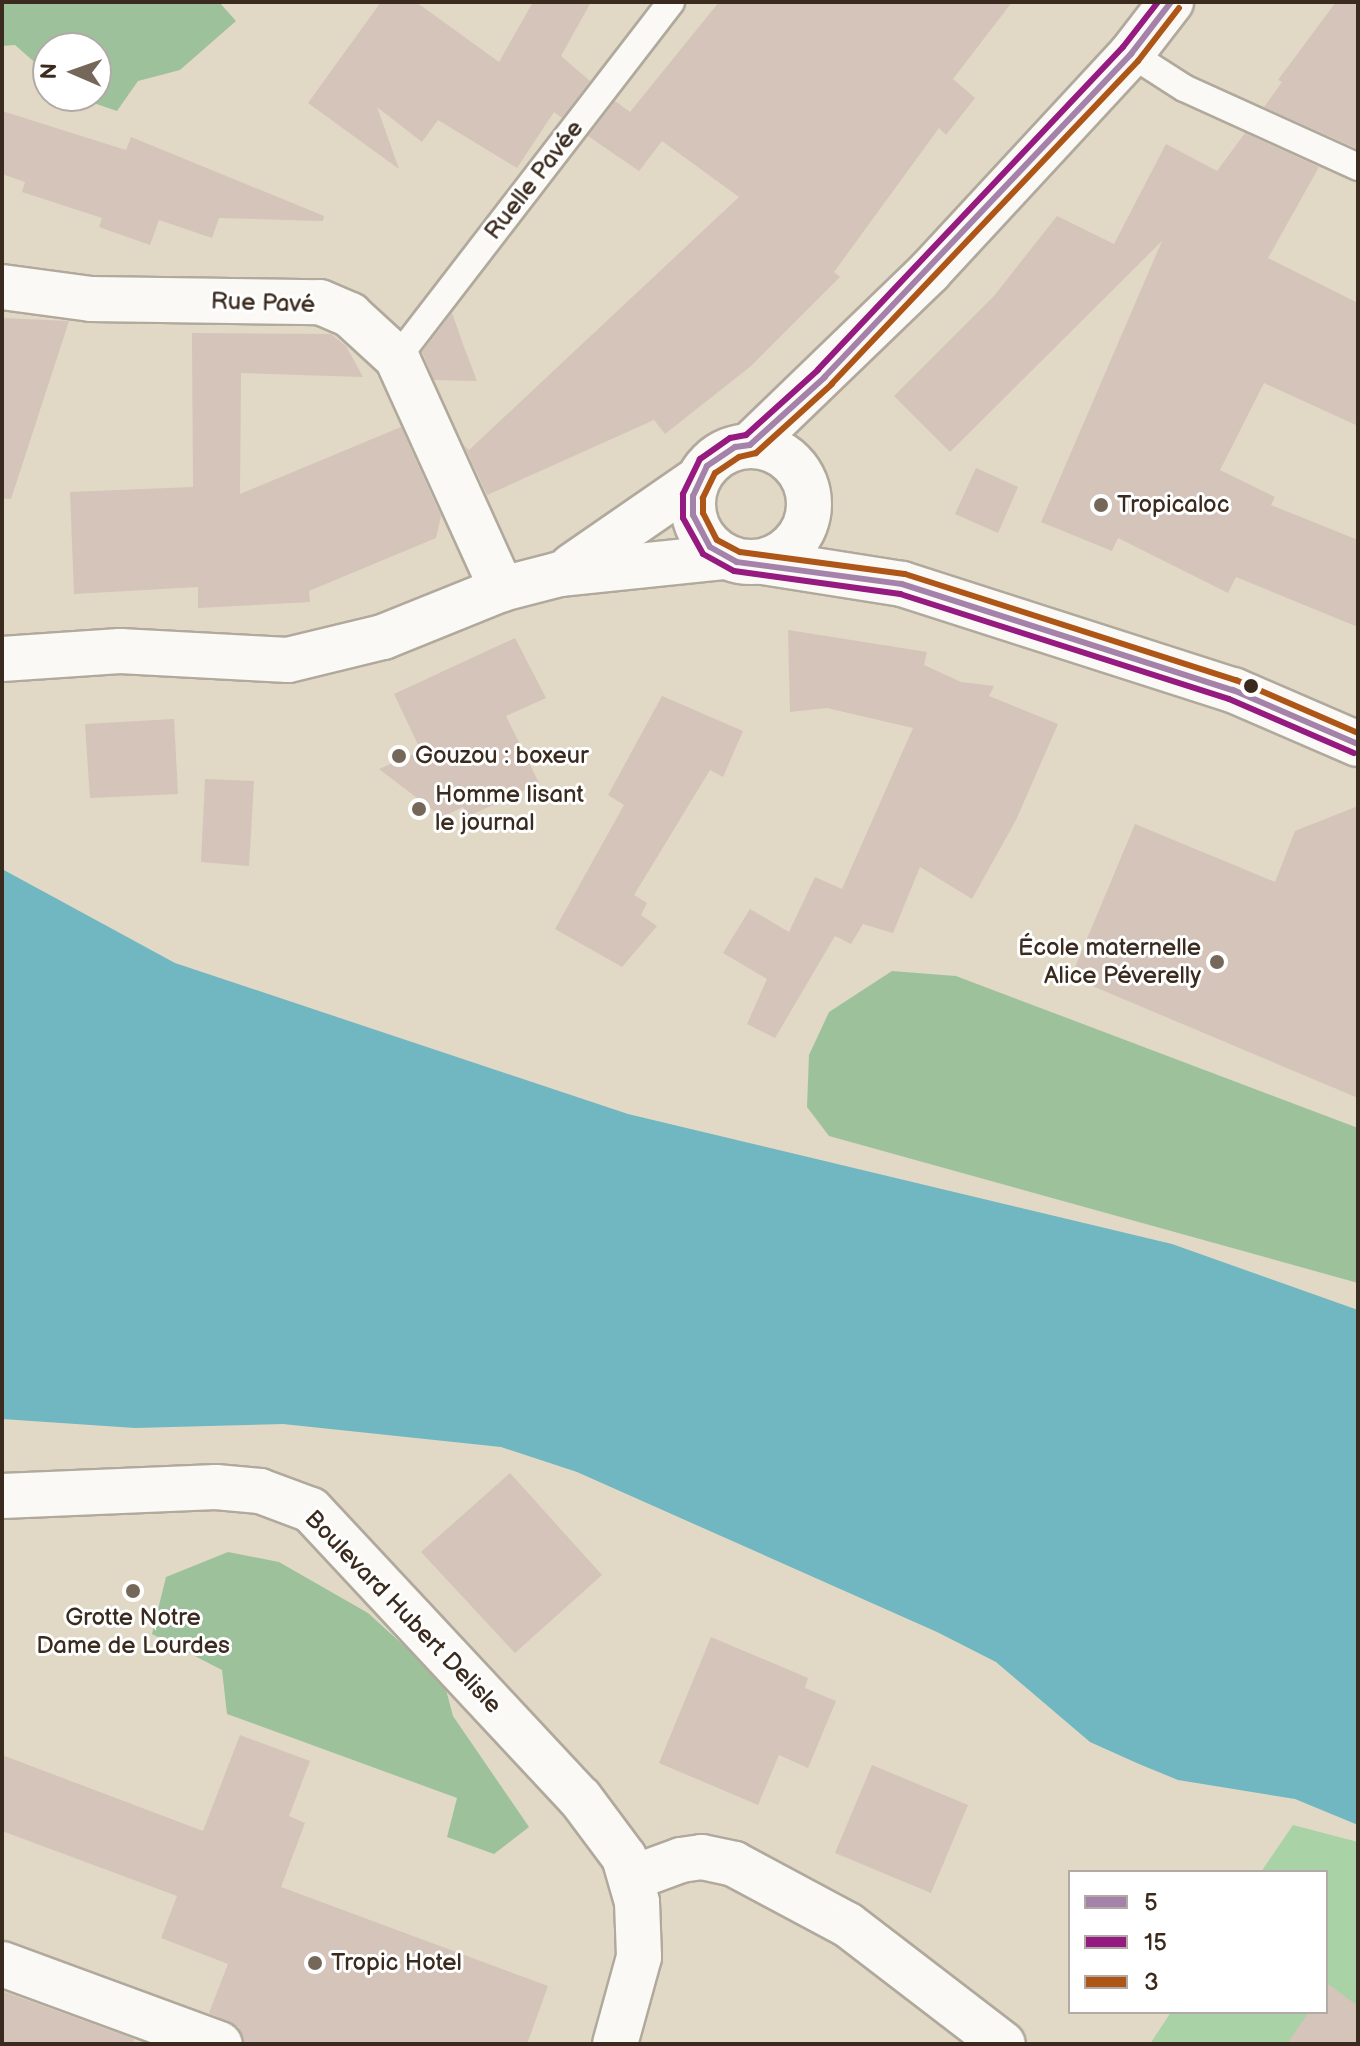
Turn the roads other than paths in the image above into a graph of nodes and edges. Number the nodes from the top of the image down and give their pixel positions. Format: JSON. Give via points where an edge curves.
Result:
{"nodes":[{"id":1,"x":671,"y":2,"type":"edge"},
{"id":2,"x":1171,"y":2,"type":"edge"},
{"id":3,"x":1131,"y":54,"type":"junction"},
{"id":4,"x":1358,"y":167,"type":"edge"},
{"id":5,"x":2,"y":287,"type":"edge"},
{"id":6,"x":397,"y":358,"type":"junction"},
{"id":7,"x":825,"y":377,"type":"junction"},
{"id":8,"x":750,"y":445,"type":"junction"},
{"id":9,"x":698,"y":479,"type":"junction"},
{"id":10,"x":806,"y":496,"type":"junction"},
{"id":11,"x":744,"y":560,"type":"junction"},
{"id":12,"x":560,"y":574,"type":"junction"},
{"id":13,"x":902,"y":584,"type":"junction"},
{"id":14,"x":502,"y":589,"type":"junction"},
{"id":15,"x":2,"y":659,"type":"edge"},
{"id":16,"x":1358,"y":744,"type":"edge"},
{"id":17,"x":2,"y":1496,"type":"edge"},
{"id":18,"x":632,"y":1878,"type":"junction"},
{"id":19,"x":2,"y":1964,"type":"edge"},
{"id":20,"x":220,"y":2044,"type":"edge"},
{"id":21,"x":615,"y":2044,"type":"edge"},
{"id":22,"x":1003,"y":2044,"type":"edge"}],
"edges":[{"from":1,"to":6,"type":"lane","name":"Ruelle Pavée"},
{"from":2,"to":3,"type":"street"},
{"from":3,"to":4,"type":"lane","via":[[1184,88]]},
{"from":3,"to":7,"type":"street"},
{"from":5,"to":6,"type":"street","name":"Rue Pavé","via":[[91,299],[320,302],[350,315]]},
{"from":6,"to":14,"type":"street","name":"Rue Pavé"},
{"from":7,"to":8,"type":"street"},
{"from":7,"to":10,"type":"street","via":[[806,434]]},
{"from":8,"to":9,"type":"street","via":[[719,455]]},
{"from":8,"to":10,"type":"street","via":[[782,454]]},
{"from":9,"to":11,"type":"street","via":[[693,496],[696,523],[710,547]]},
{"from":9,"to":12,"type":"street"},
{"from":10,"to":11,"type":"street","via":[[793,545]]},
{"from":10,"to":13,"type":"street","via":[[835,540]]},
{"from":11,"to":12,"type":"street"},
{"from":11,"to":13,"type":"street"},
{"from":12,"to":14,"type":"street"},
{"from":13,"to":16,"type":"street","via":[[1233,690]]},
{"from":14,"to":15,"type":"street","via":[[383,637],[288,660],[120,651]]},
{"from":17,"to":18,"type":"street","name":"Boulevard Hubert Delisle","via":[[216,1487],[260,1491],[311,1510],[580,1798],[612,1837]]},
{"from":18,"to":21,"type":"street","via":[[639,1957]]},
{"from":18,"to":22,"type":"street","via":[[702,1857],[734,1864],[848,1925]]},
{"from":19,"to":20,"type":"street"}]}
